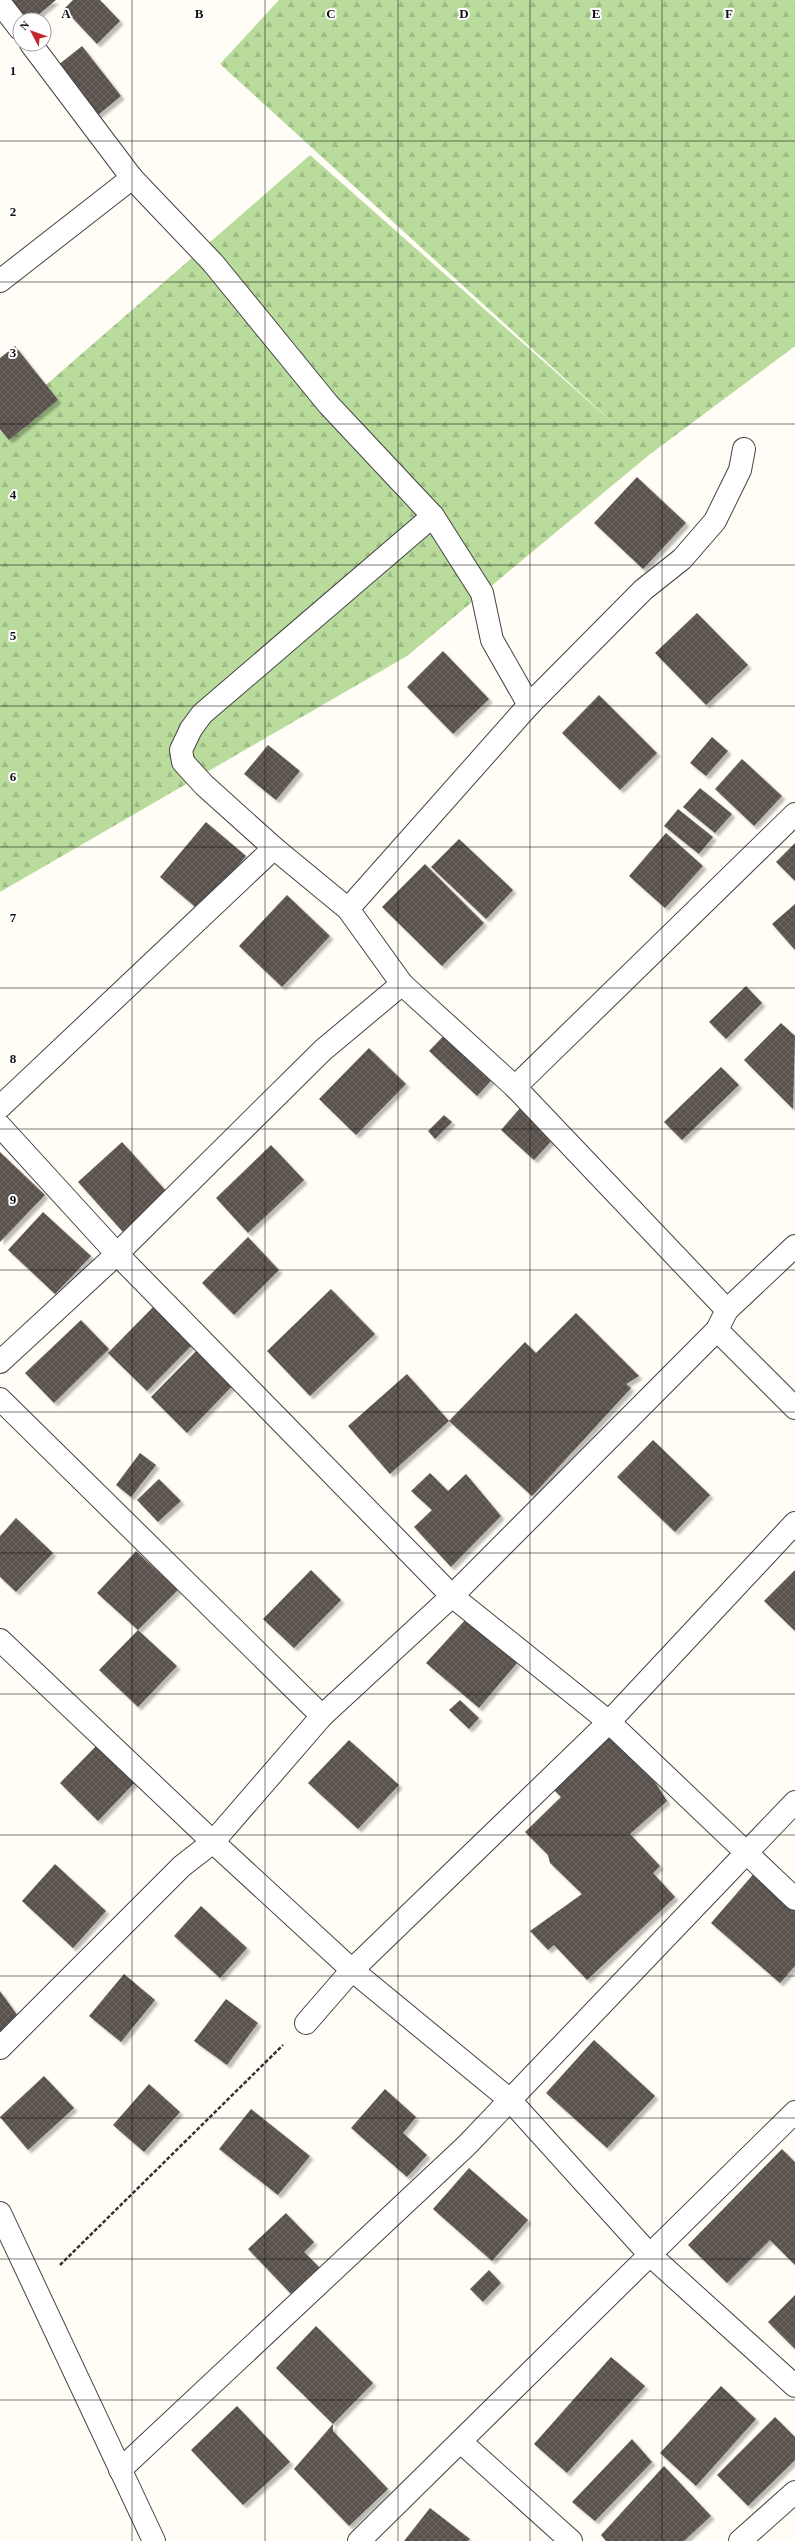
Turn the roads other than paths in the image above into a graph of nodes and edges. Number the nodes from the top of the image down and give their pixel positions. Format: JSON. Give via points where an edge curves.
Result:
{"nodes":[{"id":1,"x":0,"y":3,"type":"edge"},
{"id":2,"x":12,"y":19,"type":"edge"},
{"id":3,"x":37,"y":52,"type":"edge"},
{"id":4,"x":132,"y":178,"type":"junction"},
{"id":5,"x":0,"y":281,"type":"edge"},
{"id":6,"x":744,"y":449,"type":"dead end"},
{"id":7,"x":433,"y":516,"type":"junction"},
{"id":8,"x":529,"y":705,"type":"junction"},
{"id":9,"x":795,"y":814,"type":"edge"},
{"id":10,"x":274,"y":848,"type":"junction"},
{"id":11,"x":348,"y":909,"type":"junction"},
{"id":12,"x":402,"y":984,"type":"junction"},
{"id":13,"x":516,"y":1087,"type":"junction"},
{"id":14,"x":0,"y":1107,"type":"edge"},
{"id":15,"x":0,"y":1126,"type":"edge"},
{"id":16,"x":795,"y":1246,"type":"edge"},
{"id":17,"x":117,"y":1254,"type":"junction"},
{"id":18,"x":728,"y":1310,"type":"junction"},
{"id":19,"x":717,"y":1330,"type":"junction"},
{"id":20,"x":0,"y":1362,"type":"edge"},
{"id":21,"x":0,"y":1399,"type":"edge"},
{"id":22,"x":795,"y":1408,"type":"edge"},
{"id":23,"x":795,"y":1523,"type":"edge"},
{"id":24,"x":452,"y":1596,"type":"junction"},
{"id":25,"x":0,"y":1640,"type":"edge"},
{"id":26,"x":322,"y":1716,"type":"junction"},
{"id":27,"x":609,"y":1722,"type":"junction"},
{"id":28,"x":795,"y":1802,"type":"edge"},
{"id":29,"x":213,"y":1842,"type":"junction"},
{"id":30,"x":747,"y":1851,"type":"junction"},
{"id":31,"x":795,"y":1899,"type":"edge"},
{"id":32,"x":352,"y":1970,"type":"junction"},
{"id":33,"x":306,"y":2023,"type":"road end"},
{"id":34,"x":0,"y":2048,"type":"edge"},
{"id":35,"x":510,"y":2100,"type":"junction"},
{"id":36,"x":795,"y":2112,"type":"edge"},
{"id":37,"x":0,"y":2213,"type":"edge"},
{"id":38,"x":649,"y":2254,"type":"junction"},
{"id":39,"x":795,"y":2386,"type":"edge"},
{"id":40,"x":461,"y":2442,"type":"junction"},
{"id":41,"x":120,"y":2470,"type":"junction"},
{"id":42,"x":795,"y":2492,"type":"edge"},
{"id":43,"x":148,"y":2539,"type":"edge"},
{"id":44,"x":359,"y":2541,"type":"edge"},
{"id":45,"x":571,"y":2541,"type":"edge"},
{"id":46,"x":740,"y":2541,"type":"edge"}],
"edges":[{"from":1,"to":2,"type":"street"},
{"from":3,"to":4,"type":"street"},
{"from":4,"to":5,"type":"street"},
{"from":4,"to":7,"type":"street","via":[[213,263],[328,404]]},
{"from":6,"to":8,"type":"street","via":[[740,470],[715,521],[682,559],[643,590]]},
{"from":7,"to":8,"type":"street","via":[[482,593],[492,640]]},
{"from":7,"to":10,"type":"street","via":[[202,714],[186,740],[182,750],[183,762],[204,785]]},
{"from":8,"to":11,"type":"street"},
{"from":9,"to":13,"type":"street"},
{"from":10,"to":11,"type":"street"},
{"from":10,"to":14,"type":"street"},
{"from":11,"to":12,"type":"street"},
{"from":12,"to":13,"type":"street"},
{"from":12,"to":17,"type":"street","via":[[323,1050]]},
{"from":13,"to":18,"type":"street"},
{"from":15,"to":17,"type":"street"},
{"from":16,"to":18,"type":"street"},
{"from":17,"to":20,"type":"street"},
{"from":17,"to":24,"type":"street"},
{"from":18,"to":19,"type":"street"},
{"from":19,"to":22,"type":"street"},
{"from":19,"to":24,"type":"street"},
{"from":21,"to":26,"type":"street"},
{"from":23,"to":27,"type":"street"},
{"from":24,"to":26,"type":"street"},
{"from":24,"to":27,"type":"street"},
{"from":25,"to":29,"type":"street"},
{"from":26,"to":29,"type":"street"},
{"from":27,"to":30,"type":"street"},
{"from":27,"to":32,"type":"street"},
{"from":28,"to":30,"type":"street"},
{"from":29,"to":32,"type":"street"},
{"from":29,"to":34,"type":"street","via":[[182,1866]]},
{"from":30,"to":31,"type":"street"},
{"from":30,"to":35,"type":"street"},
{"from":32,"to":33,"type":"street"},
{"from":32,"to":35,"type":"street"},
{"from":35,"to":38,"type":"street"},
{"from":35,"to":41,"type":"street","via":[[466,2146]]},
{"from":36,"to":38,"type":"street"},
{"from":37,"to":41,"type":"street"},
{"from":38,"to":39,"type":"street"},
{"from":38,"to":40,"type":"street"},
{"from":40,"to":44,"type":"street"},
{"from":40,"to":45,"type":"street"},
{"from":41,"to":43,"type":"street"},
{"from":42,"to":46,"type":"street"}]}
